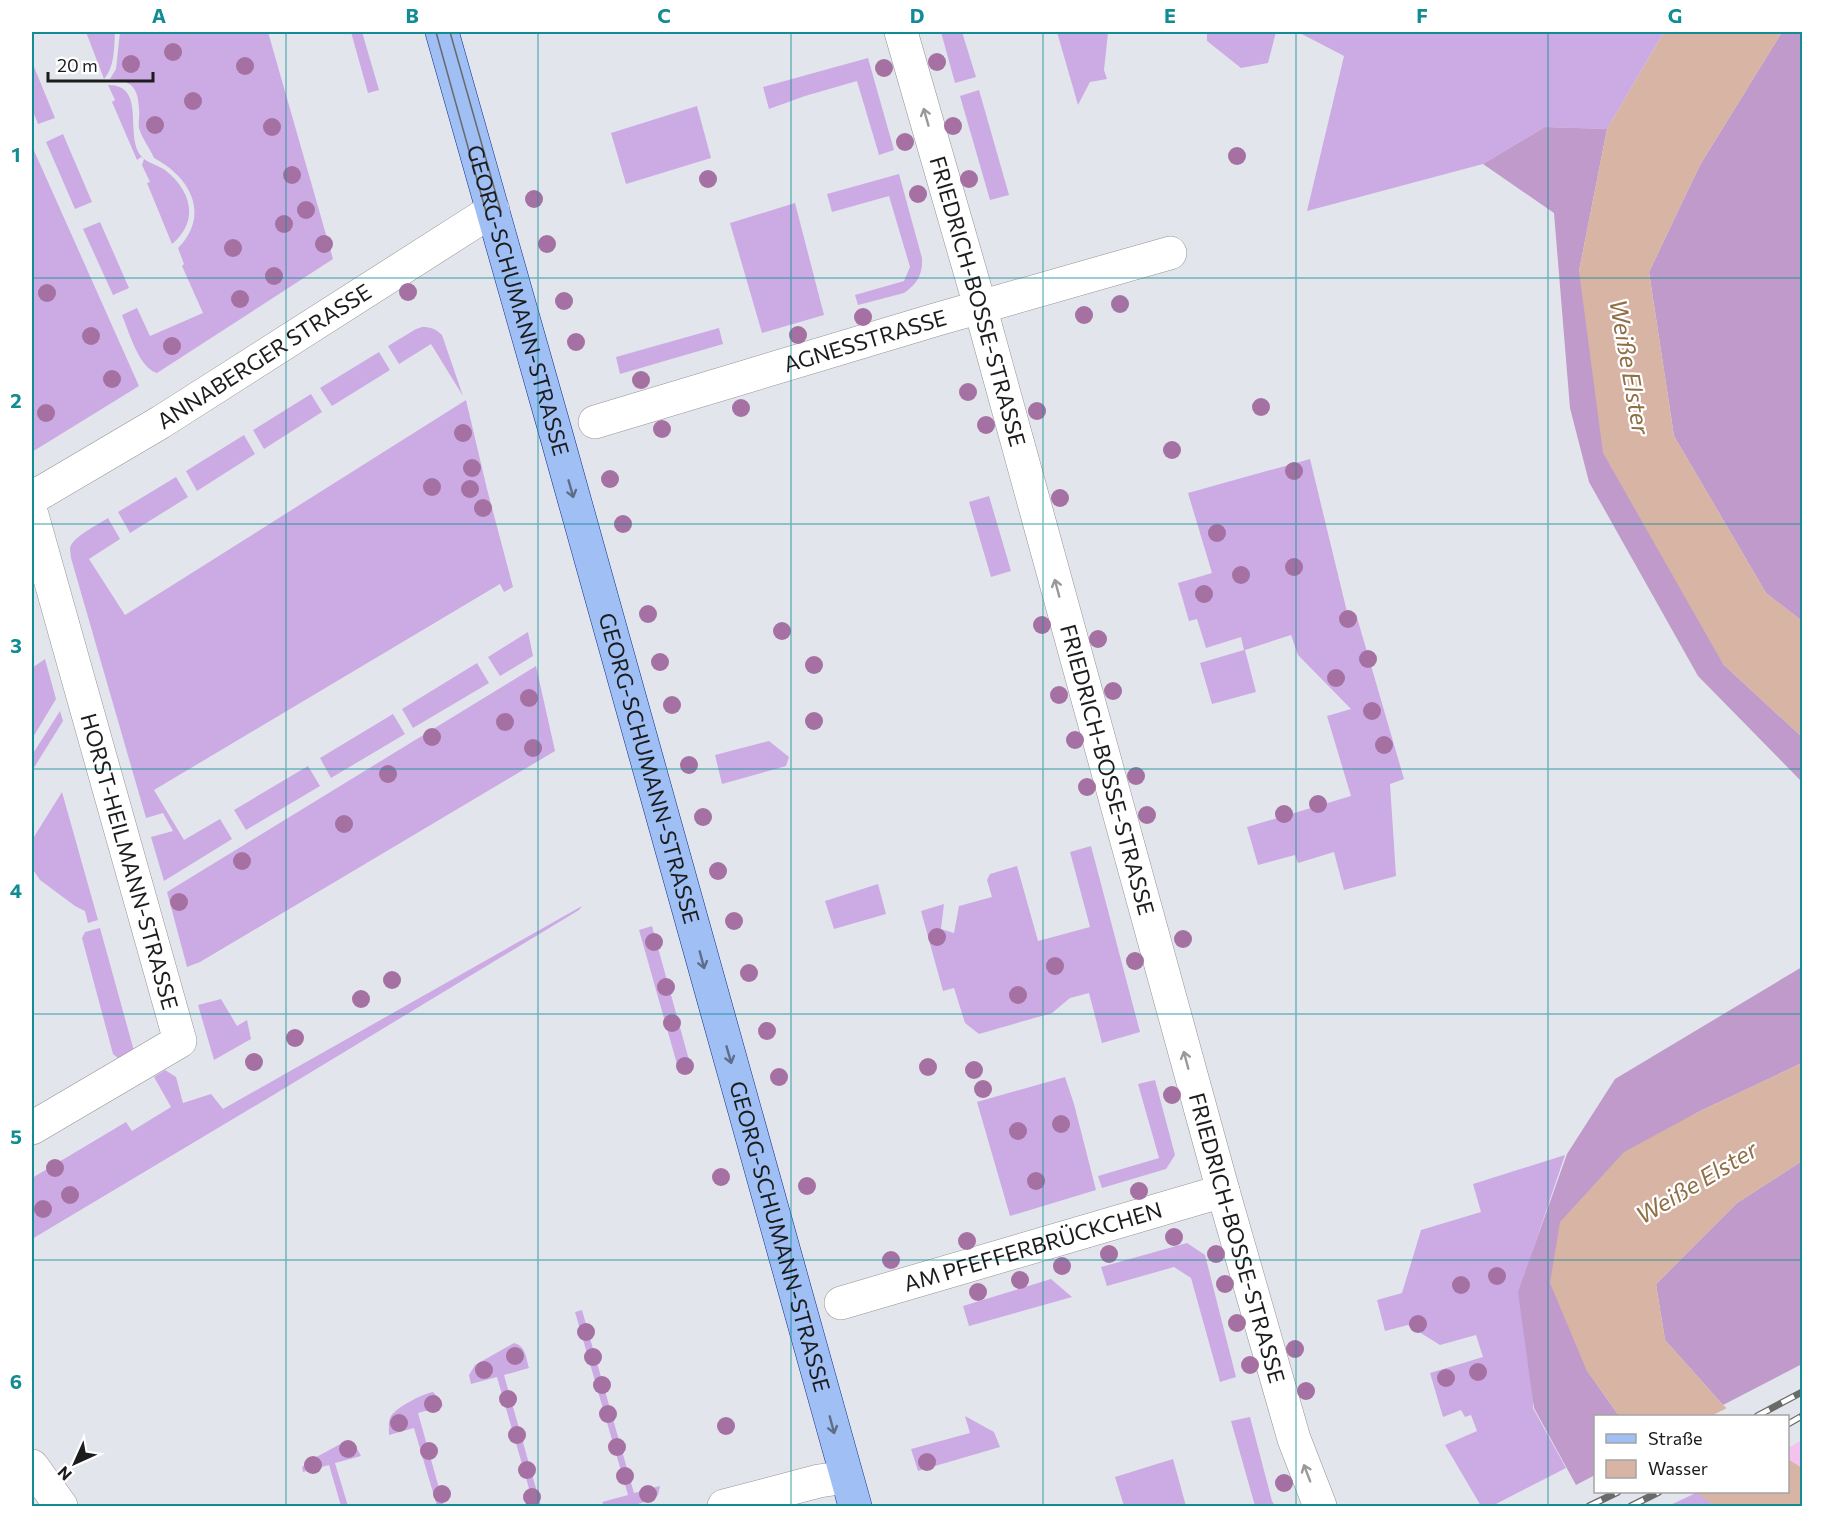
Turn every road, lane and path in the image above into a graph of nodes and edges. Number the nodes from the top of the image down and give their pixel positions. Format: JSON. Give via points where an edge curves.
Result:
{"nodes":[{"id":1,"x":442,"y":32,"type":"edge"},
{"id":2,"x":901,"y":32,"type":"edge"},
{"id":3,"x":493,"y":210,"type":"junction"},
{"id":4,"x":1170,"y":253,"type":"dead end"},
{"id":5,"x":980,"y":306,"type":"junction"},
{"id":6,"x":595,"y":422,"type":"dead end"},
{"id":7,"x":32,"y":498,"type":"edge"},
{"id":8,"x":32,"y":515,"type":"edge"},
{"id":9,"x":32,"y":1128,"type":"edge"},
{"id":10,"x":1223,"y":1191,"type":"junction"},
{"id":11,"x":841,"y":1303,"type":"dead end"},
{"id":12,"x":32,"y":1466,"type":"edge"},
{"id":13,"x":850,"y":1492,"type":"edge"},
{"id":14,"x":61,"y":1506,"type":"edge"},
{"id":15,"x":724,"y":1506,"type":"edge"},
{"id":16,"x":1320,"y":1506,"type":"edge"}],
"edges":[{"from":1,"to":3,"type":"main road","name":"GEORG-SCHUMANN-STRASSE"},
{"from":5,"to":2,"type":"street","name":"FRIEDRICH-BOSSE-STRASSE","one_way":true},
{"from":3,"to":7,"type":"street","name":"ANNABERGER STRASSE","via":[[161,422]]},
{"from":3,"to":13,"type":"main road","name":"GEORG-SCHUMANN-STRASSE","one_way":true},
{"from":4,"to":5,"type":"street","name":"AGNESSTRASSE"},
{"from":5,"to":6,"type":"street","name":"AGNESSTRASSE"},
{"from":10,"to":5,"type":"street","name":"FRIEDRICH-BOSSE-STRASSE","one_way":true},
{"from":8,"to":9,"type":"street","name":"HORST-HEILMANN-STRASSE","via":[[180,1041]]},
{"from":10,"to":11,"type":"street","name":"AM PFEFFERBRÜCKCHEN"},
{"from":16,"to":10,"type":"street","name":"FRIEDRICH-BOSSE-STRASSE","one_way":true,"via":[[1294,1439]]},
{"from":12,"to":14,"type":"street"},
{"from":13,"to":15,"type":"street","via":[[819,1481]]}]}
